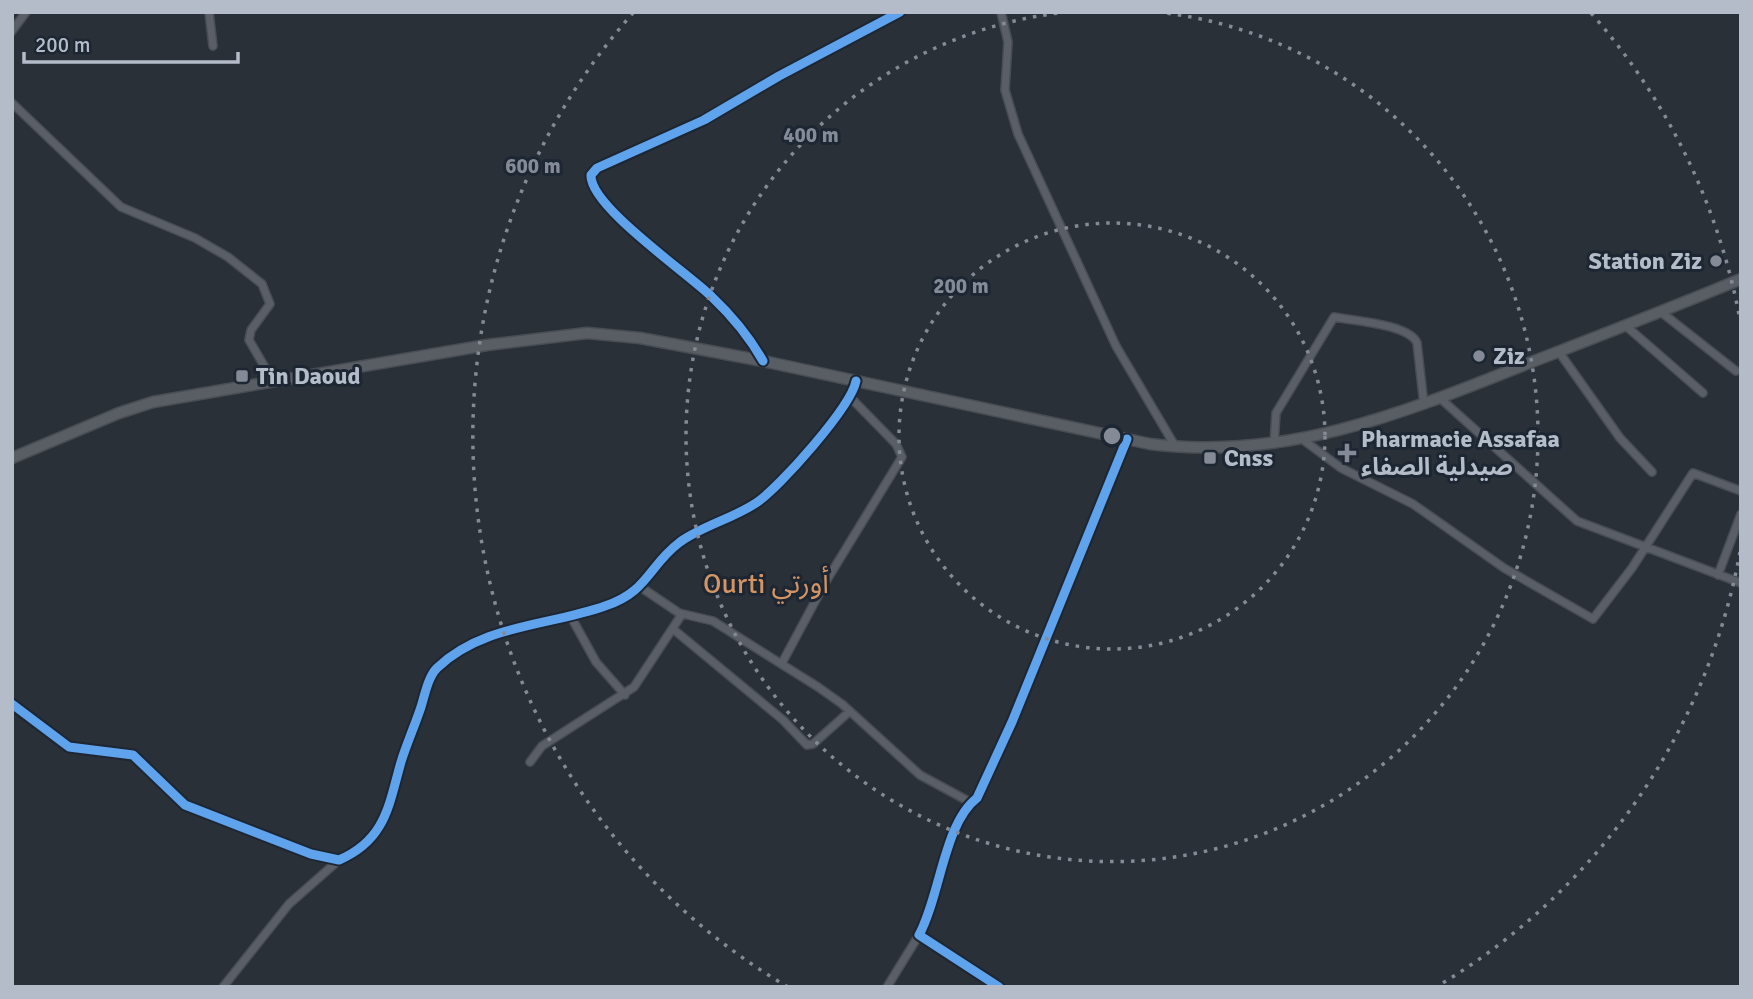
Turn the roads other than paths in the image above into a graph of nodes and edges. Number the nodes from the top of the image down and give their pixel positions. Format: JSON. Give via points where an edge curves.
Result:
{"nodes":[{"id":1,"x":26,"y":12,"type":"edge"},
{"id":2,"x":209,"y":12,"type":"edge"},
{"id":3,"x":900,"y":12,"type":"edge"},
{"id":4,"x":1001,"y":12,"type":"edge"},
{"id":5,"x":12,"y":30,"type":"edge"},
{"id":6,"x":213,"y":46,"type":"dead end"},
{"id":7,"x":12,"y":103,"type":"edge"},
{"id":8,"x":1741,"y":279,"type":"edge"},
{"id":9,"x":1661,"y":312,"type":"junction"},
{"id":10,"x":1626,"y":326,"type":"junction"},
{"id":11,"x":1559,"y":352,"type":"junction"},
{"id":12,"x":763,"y":360,"type":"junction"},
{"id":13,"x":1736,"y":371,"type":"dead end"},
{"id":14,"x":273,"y":381,"type":"junction"},
{"id":15,"x":856,"y":382,"type":"junction"},
{"id":16,"x":1703,"y":393,"type":"dead end"},
{"id":17,"x":851,"y":398,"type":"junction"},
{"id":18,"x":1441,"y":399,"type":"junction"},
{"id":19,"x":1424,"y":405,"type":"junction"},
{"id":20,"x":1127,"y":439,"type":"junction"},
{"id":21,"x":1302,"y":439,"type":"junction"},
{"id":22,"x":1274,"y":444,"type":"junction"},
{"id":23,"x":1175,"y":447,"type":"junction"},
{"id":24,"x":12,"y":458,"type":"edge"},
{"id":25,"x":1652,"y":472,"type":"dead end"},
{"id":26,"x":1741,"y":491,"type":"edge"},
{"id":27,"x":1741,"y":514,"type":"edge"},
{"id":28,"x":1731,"y":541,"type":"junction"},
{"id":29,"x":1644,"y":545,"type":"junction"},
{"id":30,"x":1741,"y":545,"type":"edge"},
{"id":31,"x":1718,"y":575,"type":"junction"},
{"id":32,"x":1741,"y":583,"type":"edge"},
{"id":33,"x":642,"y":587,"type":"junction"},
{"id":34,"x":682,"y":614,"type":"junction"},
{"id":35,"x":570,"y":615,"type":"junction"},
{"id":36,"x":673,"y":629,"type":"junction"},
{"id":37,"x":782,"y":663,"type":"junction"},
{"id":38,"x":625,"y":695,"type":"junction"},
{"id":39,"x":12,"y":704,"type":"edge"},
{"id":40,"x":850,"y":711,"type":"junction"},
{"id":41,"x":530,"y":762,"type":"dead end"},
{"id":42,"x":970,"y":802,"type":"junction"},
{"id":43,"x":339,"y":860,"type":"junction"},
{"id":44,"x":919,"y":935,"type":"junction"},
{"id":45,"x":223,"y":987,"type":"edge"},
{"id":46,"x":887,"y":987,"type":"edge"},
{"id":47,"x":999,"y":987,"type":"edge"}],
"edges":[{"from":1,"to":5,"type":"street"},
{"from":2,"to":6,"type":"street"},
{"from":3,"to":12,"type":"street","via":[[704,120],[597,168],[590,176],[623,221],[712,297]]},
{"from":4,"to":23,"type":"street","via":[[1008,42],[1004,90],[1018,134],[1116,346]]},
{"from":7,"to":14,"type":"street","via":[[121,207],[195,238],[262,284],[270,304],[248,340]]},
{"from":8,"to":9,"type":"main road"},
{"from":9,"to":10,"type":"main road"},
{"from":9,"to":13,"type":"street"},
{"from":10,"to":11,"type":"main road"},
{"from":10,"to":16,"type":"street"},
{"from":11,"to":18,"type":"main road"},
{"from":11,"to":25,"type":"street","via":[[1620,438]]},
{"from":12,"to":14,"type":"main road","via":[[632,337],[579,333]]},
{"from":12,"to":15,"type":"main road"},
{"from":14,"to":24,"type":"main road","via":[[153,402]]},
{"from":15,"to":17,"type":"street"},
{"from":15,"to":20,"type":"main road"},
{"from":17,"to":33,"type":"street","via":[[764,498],[678,544]]},
{"from":17,"to":37,"type":"street","via":[[896,444],[902,457]]},
{"from":18,"to":19,"type":"main road"},
{"from":18,"to":29,"type":"street","via":[[1568,515]]},
{"from":19,"to":21,"type":"main road"},
{"from":19,"to":22,"type":"street","via":[[1418,343],[1413,335],[1334,317],[1276,413]]},
{"from":20,"to":23,"type":"main road"},
{"from":20,"to":42,"type":"street","via":[[1012,722],[977,798]]},
{"from":21,"to":22,"type":"main road"},
{"from":21,"to":29,"type":"street","via":[[1334,463],[1413,504],[1504,568],[1593,619]]},
{"from":22,"to":23,"type":"main road","via":[[1225,449]]},
{"from":26,"to":29,"type":"street","via":[[1693,473]]},
{"from":27,"to":28,"type":"street"},
{"from":28,"to":30,"type":"street"},
{"from":28,"to":31,"type":"street"},
{"from":29,"to":31,"type":"street"},
{"from":31,"to":32,"type":"street"},
{"from":33,"to":34,"type":"street"},
{"from":33,"to":35,"type":"street","via":[[606,606]]},
{"from":34,"to":36,"type":"street"},
{"from":34,"to":37,"type":"street","via":[[713,621]]},
{"from":35,"to":38,"type":"street","via":[[596,662]]},
{"from":35,"to":43,"type":"street","via":[[488,637],[437,668],[387,815],[374,833]]},
{"from":36,"to":38,"type":"street"},
{"from":36,"to":40,"type":"street","via":[[808,746]]},
{"from":37,"to":40,"type":"street"},
{"from":38,"to":41,"type":"street","via":[[542,746]]},
{"from":39,"to":43,"type":"street","via":[[69,747],[133,755],[185,805],[311,854]]},
{"from":40,"to":42,"type":"street","via":[[920,775]]},
{"from":42,"to":44,"type":"street"},
{"from":43,"to":45,"type":"street","via":[[289,904]]},
{"from":44,"to":46,"type":"street"},
{"from":44,"to":47,"type":"street"}]}
